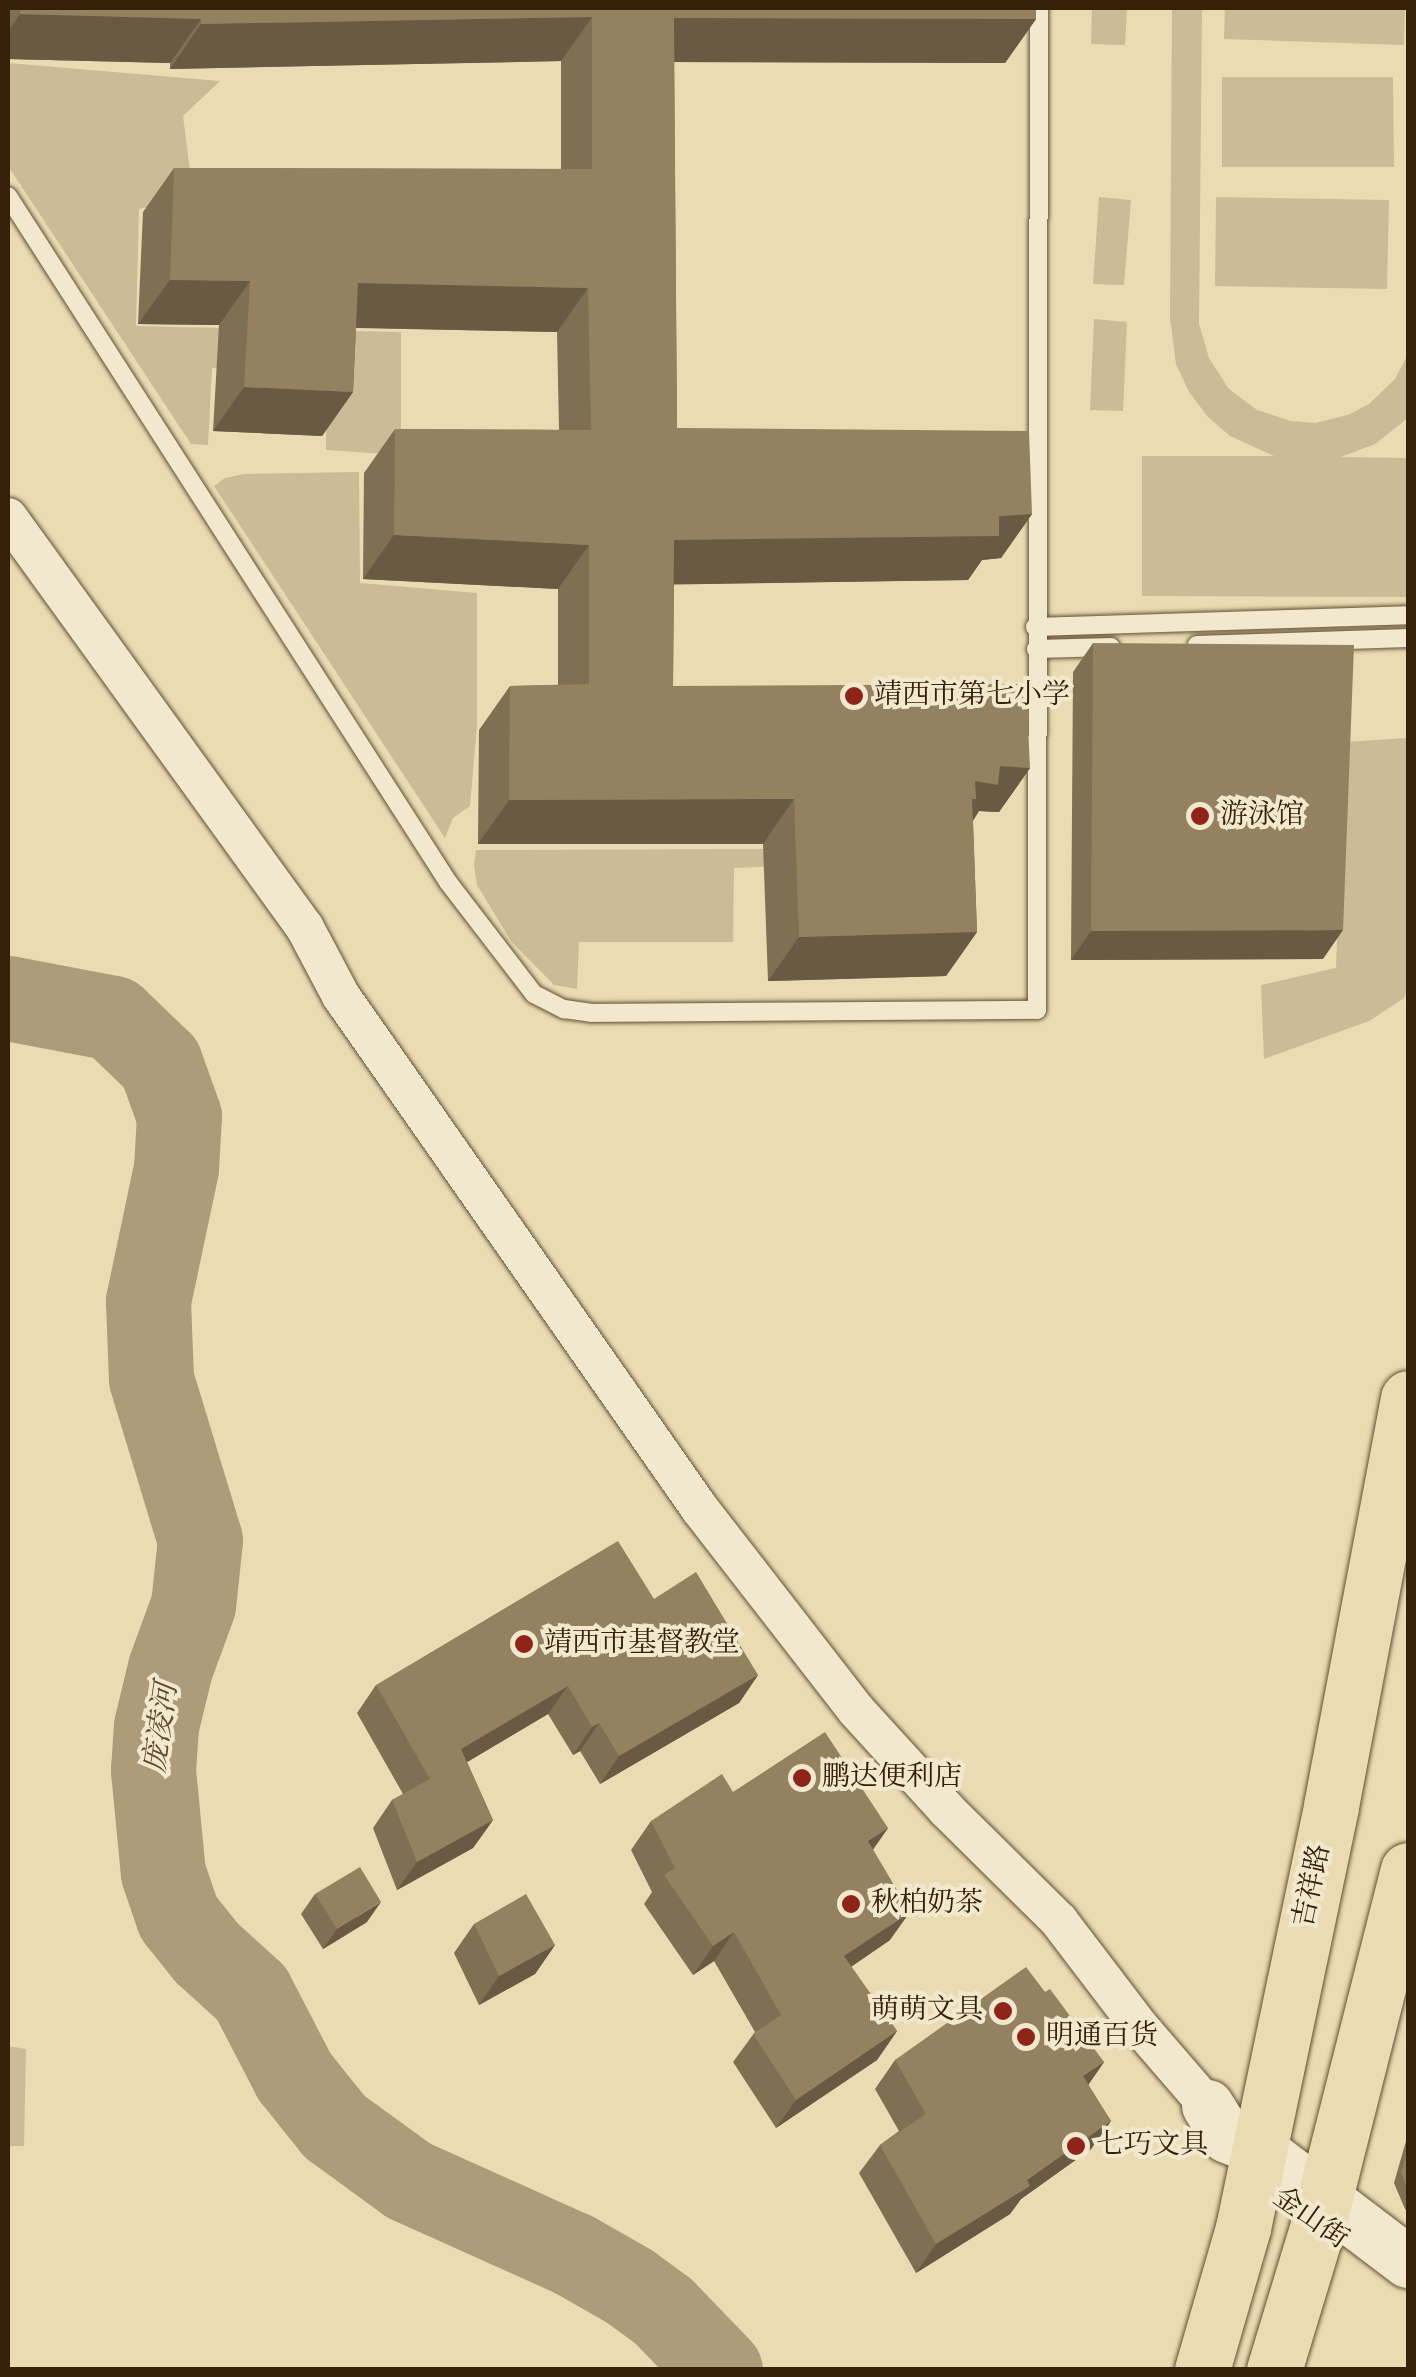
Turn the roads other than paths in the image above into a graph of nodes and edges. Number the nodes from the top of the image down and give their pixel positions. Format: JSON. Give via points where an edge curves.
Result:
{"nodes":[{"id":1,"x":1039,"y":8,"type":"edge"},
{"id":2,"x":8,"y":196,"type":"edge"},
{"id":3,"x":8,"y":518,"type":"edge"},
{"id":4,"x":1408,"y":615,"type":"edge"},
{"id":5,"x":1035,"y":627,"type":"junction"},
{"id":6,"x":1408,"y":638,"type":"edge"},
{"id":7,"x":1174,"y":645,"type":"edge"},
{"id":8,"x":1134,"y":646,"type":"edge"},
{"id":9,"x":1036,"y":650,"type":"junction"},
{"id":10,"x":1408,"y":1398,"type":"edge"},
{"id":11,"x":1408,"y":1870,"type":"edge"},
{"id":12,"x":1237,"y":2142,"type":"junction"},
{"id":13,"x":1322,"y":2212,"type":"junction"},
{"id":14,"x":1408,"y":2262,"type":"edge"},
{"id":15,"x":1408,"y":2286,"type":"edge"},
{"id":16,"x":1202,"y":2370,"type":"edge"},
{"id":17,"x":1274,"y":2370,"type":"edge"}],
"edges":[{"from":1,"to":5,"type":"lane"},
{"from":2,"to":9,"type":"lane","via":[[448,882],[520,979],[564,1009],[1037,1010]]},
{"from":3,"to":12,"type":"street","via":[[305,928],[342,996],[700,1509],[856,1710],[1058,1921]]},
{"from":4,"to":5,"type":"lane"},
{"from":5,"to":9,"type":"lane"},
{"from":6,"to":7,"type":"lane"},
{"from":8,"to":9,"type":"lane"},
{"from":10,"to":12,"type":"main road","name":"吉祥路","via":[[1331,1806]]},
{"from":11,"to":13,"type":"main road"},
{"from":12,"to":13,"type":"main road","name":"金山街"},
{"from":12,"to":16,"type":"main road","name":"吉祥路"},
{"from":13,"to":14,"type":"main road","name":"金山街"},
{"from":13,"to":15,"type":"main road","name":"金山街"},
{"from":13,"to":17,"type":"main road"}]}
